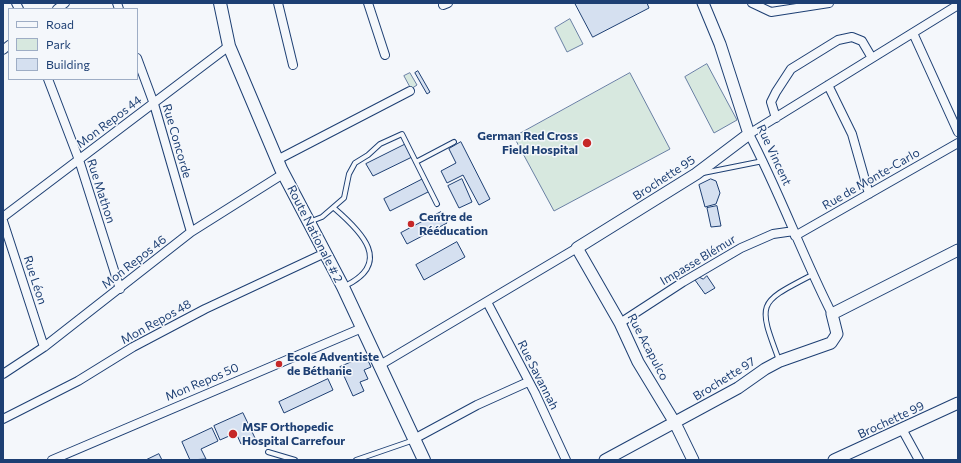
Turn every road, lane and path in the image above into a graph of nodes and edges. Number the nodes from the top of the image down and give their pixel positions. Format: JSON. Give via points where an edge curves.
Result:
{"nodes":[{"id":1,"x":220,"y":3,"type":"edge"},
{"id":2,"x":278,"y":3,"type":"edge"},
{"id":3,"x":368,"y":3,"type":"edge"},
{"id":4,"x":703,"y":3,"type":"edge"},
{"id":5,"x":752,"y":3,"type":"edge"},
{"id":6,"x":827,"y":3,"type":"edge"},
{"id":7,"x":958,"y":6,"type":"edge"},
{"id":8,"x":913,"y":33,"type":"junction"},
{"id":9,"x":229,"y":46,"type":"junction"},
{"id":10,"x":385,"y":55,"type":"dead end"},
{"id":11,"x":872,"y":58,"type":"junction"},
{"id":12,"x":138,"y":61,"type":"edge"},
{"id":13,"x":293,"y":65,"type":"dead end"},
{"id":14,"x":48,"y":80,"type":"edge"},
{"id":15,"x":828,"y":85,"type":"junction"},
{"id":16,"x":410,"y":91,"type":"dead end"},
{"id":17,"x":154,"y":104,"type":"junction"},
{"id":18,"x":776,"y":118,"type":"junction"},
{"id":19,"x":958,"y":132,"type":"edge"},
{"id":20,"x":749,"y":134,"type":"junction"},
{"id":21,"x":454,"y":142,"type":"dead end"},
{"id":22,"x":958,"y":143,"type":"edge"},
{"id":23,"x":79,"y":160,"type":"junction"},
{"id":24,"x":277,"y":160,"type":"junction"},
{"id":25,"x":763,"y":161,"type":"junction"},
{"id":26,"x":416,"y":162,"type":"junction"},
{"id":27,"x":283,"y":174,"type":"junction"},
{"id":28,"x":696,"y":174,"type":"junction"},
{"id":29,"x":869,"y":194,"type":"junction"},
{"id":30,"x":437,"y":204,"type":"dead end"},
{"id":31,"x":334,"y":208,"type":"junction"},
{"id":32,"x":3,"y":217,"type":"edge"},
{"id":33,"x":3,"y":221,"type":"edge"},
{"id":34,"x":309,"y":222,"type":"junction"},
{"id":35,"x":191,"y":232,"type":"junction"},
{"id":36,"x":795,"y":233,"type":"junction"},
{"id":37,"x":577,"y":248,"type":"junction"},
{"id":38,"x":958,"y":250,"type":"edge"},
{"id":39,"x":324,"y":253,"type":"junction"},
{"id":40,"x":812,"y":275,"type":"junction"},
{"id":41,"x":343,"y":288,"type":"junction"},
{"id":42,"x":120,"y":289,"type":"junction"},
{"id":43,"x":487,"y":302,"type":"junction"},
{"id":44,"x":832,"y":314,"type":"junction"},
{"id":45,"x":620,"y":323,"type":"junction"},
{"id":46,"x":362,"y":328,"type":"junction"},
{"id":47,"x":44,"y":347,"type":"junction"},
{"id":48,"x":780,"y":361,"type":"junction"},
{"id":49,"x":380,"y":365,"type":"junction"},
{"id":50,"x":3,"y":374,"type":"edge"},
{"id":51,"x":528,"y":382,"type":"junction"},
{"id":52,"x":958,"y":403,"type":"edge"},
{"id":53,"x":3,"y":420,"type":"edge"},
{"id":54,"x":675,"y":423,"type":"junction"},
{"id":55,"x":902,"y":429,"type":"junction"},
{"id":56,"x":414,"y":440,"type":"junction"},
{"id":57,"x":268,"y":452,"type":"dead end"},
{"id":58,"x":422,"y":458,"type":"edge"},
{"id":59,"x":52,"y":460,"type":"edge"},
{"id":60,"x":295,"y":460,"type":"edge"},
{"id":61,"x":356,"y":460,"type":"edge"},
{"id":62,"x":566,"y":460,"type":"edge"},
{"id":63,"x":605,"y":460,"type":"edge"},
{"id":64,"x":693,"y":460,"type":"edge"},
{"id":65,"x":834,"y":460,"type":"edge"},
{"id":66,"x":919,"y":460,"type":"edge"}],
"edges":[{"from":1,"to":9,"type":"main road","name":"Route Nationale # 2"},
{"from":2,"to":13,"type":"street"},
{"from":3,"to":10,"type":"street"},
{"from":4,"to":20,"type":"street","name":"Rue Vincent","via":[[720,44]]},
{"from":5,"to":6,"type":"street","via":[[771,12]]},
{"from":7,"to":8,"type":"street","name":"Brochette 95"},
{"from":8,"to":11,"type":"street","name":"Brochette 95"},
{"from":8,"to":19,"type":"street"},
{"from":9,"to":17,"type":"street","name":"Mon Repos 44"},
{"from":9,"to":24,"type":"main road","name":"Route Nationale # 2"},
{"from":11,"to":15,"type":"street","name":"Brochette 95"},
{"from":11,"to":18,"type":"street","via":[[862,41],[852,37],[838,40],[791,69],[772,102]]},
{"from":12,"to":17,"type":"street","name":"Rue Concorde"},
{"from":14,"to":23,"type":"street","name":"Rue Mathon"},
{"from":15,"to":18,"type":"street","name":"Brochette 95"},
{"from":15,"to":29,"type":"street","via":[[852,134]]},
{"from":16,"to":24,"type":"street"},
{"from":17,"to":23,"type":"street","name":"Mon Repos 44"},
{"from":17,"to":35,"type":"street","name":"Rue Concorde"},
{"from":18,"to":20,"type":"street","name":"Brochette 95"},
{"from":20,"to":25,"type":"street","name":"Rue Vincent"},
{"from":20,"to":28,"type":"street","name":"Brochette 95"},
{"from":21,"to":26,"type":"lane"},
{"from":22,"to":29,"type":"street","name":"Rue de Monte-Carlo"},
{"from":23,"to":32,"type":"street","name":"Mon Repos 44"},
{"from":23,"to":42,"type":"street","name":"Rue Mathon"},
{"from":24,"to":27,"type":"main road","name":"Route Nationale # 2"},
{"from":25,"to":28,"type":"lane"},
{"from":25,"to":36,"type":"street","name":"Rue Vincent"},
{"from":26,"to":30,"type":"lane"},
{"from":26,"to":31,"type":"lane","via":[[402,134],[380,144],[353,166],[346,193]]},
{"from":27,"to":34,"type":"main road","name":"Route Nationale # 2"},
{"from":27,"to":35,"type":"street","name":"Mon Repos 46"},
{"from":28,"to":37,"type":"street","name":"Brochette 95"},
{"from":29,"to":36,"type":"street","name":"Rue de Monte-Carlo"},
{"from":31,"to":34,"type":"lane"},
{"from":31,"to":41,"type":"lane","via":[[361,234],[370,259],[368,268],[359,280]]},
{"from":33,"to":47,"type":"street","name":"Rue Léon"},
{"from":34,"to":39,"type":"main road","name":"Route Nationale # 2"},
{"from":35,"to":42,"type":"street","name":"Mon Repos 46"},
{"from":36,"to":40,"type":"street","name":"Rue Vincent"},
{"from":36,"to":45,"type":"street","name":"Impasse Blémur","via":[[773,234],[730,254]]},
{"from":37,"to":43,"type":"street","name":"Brochette 95"},
{"from":37,"to":45,"type":"street","name":"Rue Acapulco"},
{"from":38,"to":44,"type":"street"},
{"from":39,"to":41,"type":"main road","name":"Route Nationale # 2"},
{"from":39,"to":53,"type":"street","name":"Mon Repos 48","via":[[205,309]]},
{"from":40,"to":44,"type":"street","name":"Rue Vincent"},
{"from":40,"to":48,"type":"lane","via":[[777,293],[767,303],[766,327]]},
{"from":41,"to":46,"type":"main road","name":"Route Nationale # 2"},
{"from":42,"to":47,"type":"street","name":"Mon Repos 46"},
{"from":43,"to":49,"type":"street","name":"Brochette 95"},
{"from":43,"to":51,"type":"street","name":"Rue Savannah"},
{"from":44,"to":48,"type":"street","name":"Brochette 97","via":[[837,334],[831,343]]},
{"from":45,"to":54,"type":"street","name":"Rue Acapulco","via":[[638,362]]},
{"from":46,"to":49,"type":"main road","name":"Route Nationale # 2"},
{"from":46,"to":59,"type":"street","name":"Mon Repos 50"},
{"from":47,"to":50,"type":"street","name":"Mon Repos 46"},
{"from":48,"to":54,"type":"street","name":"Brochette 97"},
{"from":49,"to":56,"type":"main road","name":"Route Nationale # 2"},
{"from":51,"to":56,"type":"street","via":[[477,405]]},
{"from":51,"to":62,"type":"street","name":"Rue Savannah"},
{"from":52,"to":55,"type":"street","name":"Brochette 99"},
{"from":54,"to":63,"type":"street","name":"Brochette 97"},
{"from":54,"to":64,"type":"street","name":"Rue Acapulco"},
{"from":55,"to":65,"type":"street","name":"Brochette 99"},
{"from":55,"to":66,"type":"street"},
{"from":56,"to":58,"type":"main road","name":"Route Nationale # 2"},
{"from":56,"to":61,"type":"lane"},
{"from":57,"to":60,"type":"lane"}]}
